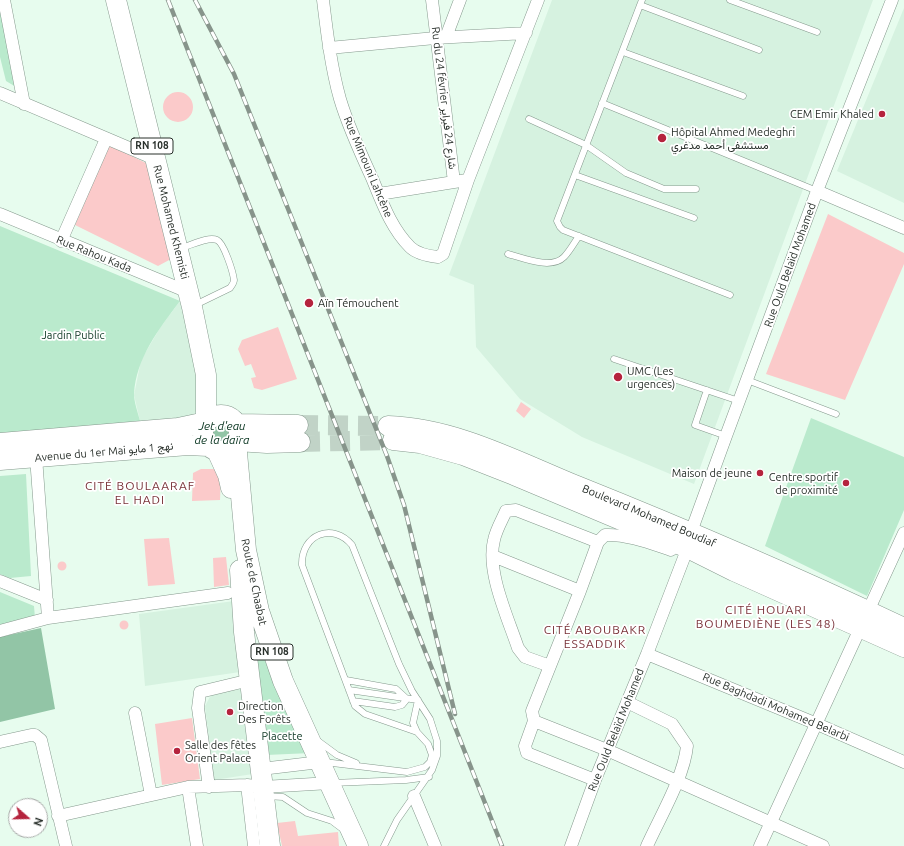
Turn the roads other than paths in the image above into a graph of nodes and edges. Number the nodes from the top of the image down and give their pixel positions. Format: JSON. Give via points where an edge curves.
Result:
{"nodes":[{"id":1,"x":4,"y":0,"type":"edge"},
{"id":2,"x":116,"y":0,"type":"edge"},
{"id":3,"x":323,"y":0,"type":"edge"},
{"id":4,"x":432,"y":0,"type":"edge"},
{"id":5,"x":460,"y":0,"type":"edge"},
{"id":6,"x":538,"y":0,"type":"edge"},
{"id":7,"x":730,"y":0,"type":"edge"},
{"id":8,"x":892,"y":0,"type":"edge"},
{"id":9,"x":641,"y":3,"type":"edge"},
{"id":10,"x":526,"y":32,"type":"junction"},
{"id":11,"x":817,"y":32,"type":"dead end"},
{"id":12,"x":441,"y":38,"type":"junction"},
{"id":13,"x":329,"y":48,"type":"junction"},
{"id":14,"x":759,"y":50,"type":"dead end"},
{"id":15,"x":623,"y":52,"type":"junction"},
{"id":16,"x":0,"y":93,"type":"edge"},
{"id":17,"x":743,"y":96,"type":"dead end"},
{"id":18,"x":602,"y":103,"type":"junction"},
{"id":19,"x":24,"y":104,"type":"junction"},
{"id":20,"x":529,"y":119,"type":"dead end"},
{"id":21,"x":106,"y":139,"type":"junction"},
{"id":22,"x":586,"y":145,"type":"junction"},
{"id":23,"x":155,"y":159,"type":"junction"},
{"id":24,"x":575,"y":175,"type":"junction"},
{"id":25,"x":468,"y":180,"type":"junction"},
{"id":26,"x":454,"y":182,"type":"junction"},
{"id":27,"x":696,"y":189,"type":"dead end"},
{"id":28,"x":817,"y":191,"type":"junction"},
{"id":29,"x":379,"y":194,"type":"junction"},
{"id":30,"x":0,"y":214,"type":"edge"},
{"id":31,"x":694,"y":218,"type":"dead end"},
{"id":32,"x":904,"y":228,"type":"edge"},
{"id":33,"x":579,"y":236,"type":"junction"},
{"id":34,"x":61,"y":241,"type":"junction"},
{"id":35,"x":176,"y":249,"type":"junction"},
{"id":36,"x":508,"y":254,"type":"dead end"},
{"id":37,"x":730,"y":295,"type":"dead end"},
{"id":38,"x":190,"y":299,"type":"junction"},
{"id":39,"x":614,"y":359,"type":"dead end"},
{"id":40,"x":206,"y":375,"type":"junction"},
{"id":41,"x":747,"y":380,"type":"junction"},
{"id":42,"x":707,"y":390,"type":"junction"},
{"id":43,"x":739,"y":401,"type":"junction"},
{"id":44,"x":836,"y":414,"type":"dead end"},
{"id":45,"x":206,"y":421,"type":"junction"},
{"id":46,"x":234,"y":431,"type":"junction"},
{"id":47,"x":390,"y":433,"type":"tunnel mouth"},
{"id":48,"x":726,"y":436,"type":"junction"},
{"id":49,"x":0,"y":443,"type":"edge"},
{"id":50,"x":267,"y":443,"type":"junction"},
{"id":51,"x":212,"y":448,"type":"junction"},
{"id":52,"x":36,"y":458,"type":"junction"},
{"id":53,"x":0,"y":460,"type":"edge"},
{"id":54,"x":238,"y":478,"type":"junction"},
{"id":55,"x":904,"y":533,"type":"edge"},
{"id":56,"x":598,"y":542,"type":"junction"},
{"id":57,"x":688,"y":545,"type":"junction"},
{"id":58,"x":492,"y":556,"type":"junction"},
{"id":59,"x":0,"y":581,"type":"edge"},
{"id":60,"x":580,"y":591,"type":"junction"},
{"id":61,"x":228,"y":593,"type":"dead end"},
{"id":62,"x":47,"y":600,"type":"junction"},
{"id":63,"x":48,"y":618,"type":"junction"},
{"id":64,"x":865,"y":619,"type":"junction"},
{"id":65,"x":904,"y":628,"type":"edge"},
{"id":66,"x":0,"y":631,"type":"edge"},
{"id":67,"x":904,"y":646,"type":"edge"},
{"id":68,"x":647,"y":654,"type":"junction"},
{"id":69,"x":550,"y":666,"type":"junction"},
{"id":70,"x":250,"y":680,"type":"junction"},
{"id":71,"x":346,"y":680,"type":"junction"},
{"id":72,"x":349,"y":690,"type":"junction"},
{"id":73,"x":407,"y":699,"type":"junction"},
{"id":74,"x":418,"y":700,"type":"junction"},
{"id":75,"x":353,"y":701,"type":"junction"},
{"id":76,"x":627,"y":702,"type":"junction"},
{"id":77,"x":136,"y":713,"type":"dead end"},
{"id":78,"x":534,"y":722,"type":"junction"},
{"id":79,"x":817,"y":724,"type":"junction"},
{"id":80,"x":303,"y":726,"type":"junction"},
{"id":81,"x":417,"y":732,"type":"junction"},
{"id":82,"x":0,"y":742,"type":"edge"},
{"id":83,"x":607,"y":750,"type":"junction"},
{"id":84,"x":320,"y":762,"type":"junction"},
{"id":85,"x":904,"y":762,"type":"edge"},
{"id":86,"x":369,"y":767,"type":"junction"},
{"id":87,"x":429,"y":777,"type":"junction"},
{"id":88,"x":595,"y":780,"type":"junction"},
{"id":89,"x":676,"y":782,"type":"junction"},
{"id":90,"x":330,"y":783,"type":"junction"},
{"id":91,"x":259,"y":784,"type":"junction"},
{"id":92,"x":188,"y":787,"type":"junction"},
{"id":93,"x":209,"y":787,"type":"junction"},
{"id":94,"x":151,"y":795,"type":"junction"},
{"id":95,"x":414,"y":796,"type":"junction"},
{"id":96,"x":58,"y":816,"type":"junction"},
{"id":97,"x":338,"y":819,"type":"junction"},
{"id":98,"x":770,"y":822,"type":"junction"},
{"id":99,"x":66,"y":846,"type":"edge"},
{"id":100,"x":197,"y":846,"type":"edge"},
{"id":101,"x":254,"y":846,"type":"edge"},
{"id":102,"x":270,"y":846,"type":"edge"},
{"id":103,"x":350,"y":846,"type":"edge"},
{"id":104,"x":358,"y":846,"type":"edge"},
{"id":105,"x":384,"y":846,"type":"edge"},
{"id":106,"x":435,"y":846,"type":"edge"},
{"id":107,"x":571,"y":846,"type":"edge"},
{"id":108,"x":647,"y":846,"type":"edge"},
{"id":109,"x":760,"y":846,"type":"edge"},
{"id":110,"x":823,"y":846,"type":"edge"}],
"edges":[{"from":1,"to":19,"type":"street"},
{"from":2,"to":23,"type":"main road","name":"Rue Mohamed Khemisti","number":"RN 108"},
{"from":3,"to":13,"type":"street","name":"Rue Mimouni Lahcène"},
{"from":4,"to":12,"type":"street","name":"Ru du 24 février شارع 24 فبراير"},
{"from":5,"to":12,"type":"street"},
{"from":6,"to":10,"type":"street"},
{"from":7,"to":11,"type":"lane"},
{"from":8,"to":28,"type":"street","name":"Rue Ould Belaïd Mohamed"},
{"from":9,"to":14,"type":"lane"},
{"from":9,"to":15,"type":"lane"},
{"from":10,"to":12,"type":"street"},
{"from":10,"to":25,"type":"street"},
{"from":12,"to":13,"type":"street"},
{"from":12,"to":26,"type":"street","name":"Ru du 24 février شارع 24 فبراير"},
{"from":13,"to":29,"type":"street","name":"Rue Mimouni Lahcène","via":[[340,98],[352,134]]},
{"from":15,"to":17,"type":"lane"},
{"from":15,"to":18,"type":"lane"},
{"from":16,"to":19,"type":"street"},
{"from":18,"to":22,"type":"lane"},
{"from":18,"to":28,"type":"lane"},
{"from":19,"to":21,"type":"street"},
{"from":20,"to":22,"type":"lane"},
{"from":21,"to":23,"type":"street"},
{"from":21,"to":34,"type":"street"},
{"from":22,"to":24,"type":"lane"},
{"from":22,"to":27,"type":"lane","via":[[626,173],[664,189]]},
{"from":23,"to":35,"type":"main road","name":"Rue Mohamed Khemisti","number":"RN 108"},
{"from":24,"to":31,"type":"lane"},
{"from":24,"to":33,"type":"lane","via":[[557,221],[563,230]]},
{"from":25,"to":26,"type":"street","name":"Ru du 24 février شارع 24 فبراير"},
{"from":25,"to":29,"type":"street","name":"Rue Mimouni Lahcène","via":[[443,254],[438,257],[411,248],[389,217]]},
{"from":26,"to":29,"type":"street"},
{"from":28,"to":32,"type":"street"},
{"from":28,"to":41,"type":"street","name":"Rue Ould Belaïd Mohamed"},
{"from":30,"to":34,"type":"street","name":"Rue Rahou Kada"},
{"from":33,"to":36,"type":"lane","via":[[564,257],[554,263]]},
{"from":33,"to":37,"type":"lane"},
{"from":34,"to":38,"type":"street","name":"Rue Rahou Kada"},
{"from":35,"to":38,"type":"main road","name":"Rue Mohamed Khemisti","number":"RN 108"},
{"from":35,"to":38,"type":"lane","via":[[211,239],[217,240],[223,245],[234,278],[230,288]]},
{"from":38,"to":40,"type":"main road","name":"Rue Mohamed Khemisti","number":"RN 108"},
{"from":39,"to":42,"type":"lane"},
{"from":40,"to":45,"type":"main road","name":"Rue Mohamed Khemisti","number":"RN 108"},
{"from":40,"to":46,"type":"main road","name":"Rue Mohamed Khemisti"},
{"from":41,"to":43,"type":"street","name":"Rue Ould Belaïd Mohamed"},
{"from":41,"to":44,"type":"lane"},
{"from":42,"to":43,"type":"lane"},
{"from":42,"to":48,"type":"lane","via":[[695,425]]},
{"from":43,"to":48,"type":"street","name":"Rue Ould Belaïd Mohamed"},
{"from":45,"to":46,"type":"main road","via":[[215,415]]},
{"from":45,"to":49,"type":"main road","name":"Avenue du 1er Mai نهج 1 مايو","via":[[178,428]]},
{"from":45,"to":51,"type":"main road","via":[[202,437]]},
{"from":46,"to":50,"type":"main road"},
{"from":46,"to":50,"type":"main road","via":[[299,434]]},
{"from":46,"to":51,"type":"main road","via":[[228,450]]},
{"from":46,"to":54,"type":"main road","name":"Route de Chaabat","number":"RN 108"},
{"from":47,"to":57,"type":"main road","name":"Boulevard Mohamed Boudiaf","via":[[463,455]]},
{"from":48,"to":57,"type":"street","name":"Rue Ould Belaïd Mohamed"},
{"from":50,"to":54,"type":"main road"},
{"from":51,"to":52,"type":"main road","name":"Avenue du 1er Mai نهج 1 مايو","via":[[188,445]]},
{"from":51,"to":70,"type":"main road","name":"Route de Chaabat","number":"RN 108","via":[[228,475],[231,489]]},
{"from":52,"to":53,"type":"main road","name":"Avenue du 1er Mai نهج 1 مايو"},
{"from":52,"to":62,"type":"street"},
{"from":54,"to":80,"type":"main road","name":"Route de Chaabat","number":"RN 108","via":[[246,550],[259,611],[272,652]]},
{"from":55,"to":64,"type":"street"},
{"from":56,"to":57,"type":"street","via":[[605,535],[612,534]]},
{"from":56,"to":58,"type":"street","via":[[511,510],[506,511],[494,540]]},
{"from":56,"to":60,"type":"street"},
{"from":57,"to":64,"type":"main road","name":"Boulevard Mohamed Boudiaf","via":[[734,571]]},
{"from":57,"to":68,"type":"street","name":"Rue Ould Belaïd Mohamed"},
{"from":58,"to":60,"type":"street"},
{"from":58,"to":69,"type":"street","via":[[495,575],[518,648],[525,657]]},
{"from":59,"to":62,"type":"street"},
{"from":60,"to":69,"type":"street"},
{"from":61,"to":63,"type":"street"},
{"from":62,"to":63,"type":"street"},
{"from":63,"to":66,"type":"street"},
{"from":64,"to":65,"type":"main road","name":"Boulevard Mohamed Boudiaf"},
{"from":64,"to":67,"type":"main road","name":"Boulevard Mohamed Boudiaf"},
{"from":64,"to":79,"type":"street"},
{"from":68,"to":76,"type":"street","name":"Rue Ould Belaïd Mohamed"},
{"from":68,"to":79,"type":"street","name":"Rue Baghdadi Mohamed Belarbi"},
{"from":69,"to":78,"type":"street","via":[[532,711]]},
{"from":70,"to":91,"type":"main road","name":"Route de Chaabat","number":"RN 108"},
{"from":70,"to":93,"type":"street","via":[[200,692],[198,708]]},
{"from":71,"to":72,"type":"lane"},
{"from":71,"to":73,"type":"lane","via":[[396,689]]},
{"from":71,"to":74,"type":"lane","via":[[302,565],[303,552],[310,540],[329,533],[342,536],[352,545],[399,664]]},
{"from":72,"to":73,"type":"lane"},
{"from":72,"to":75,"type":"lane"},
{"from":73,"to":74,"type":"lane"},
{"from":73,"to":75,"type":"lane","via":[[402,705],[395,707]]},
{"from":74,"to":81,"type":"lane","via":[[413,718]]},
{"from":74,"to":87,"type":"lane","via":[[430,719],[437,741],[435,764]]},
{"from":75,"to":81,"type":"lane","via":[[358,710],[365,714]]},
{"from":76,"to":83,"type":"street","name":"Rue Ould Belaïd Mohamed"},
{"from":76,"to":89,"type":"street","via":[[672,724],[678,731],[687,746]]},
{"from":77,"to":94,"type":"street"},
{"from":78,"to":83,"type":"street"},
{"from":78,"to":88,"type":"street","via":[[525,746],[527,753]]},
{"from":79,"to":85,"type":"street","name":"Rue Baghdadi Mohamed Belarbi"},
{"from":79,"to":98,"type":"street"},
{"from":80,"to":84,"type":"main road","name":"Route de Chaabat","number":"RN 108"},
{"from":80,"to":86,"type":"lane","via":[[336,755]]},
{"from":81,"to":86,"type":"lane","via":[[431,749],[431,759],[425,767],[407,772]]},
{"from":82,"to":96,"type":"street","via":[[27,735],[35,735],[41,740]]},
{"from":83,"to":88,"type":"street","name":"Rue Ould Belaïd Mohamed"},
{"from":83,"to":89,"type":"street"},
{"from":84,"to":86,"type":"lane"},
{"from":84,"to":90,"type":"main road","name":"Route de Chaabat","number":"RN 108"},
{"from":84,"to":91,"type":"street"},
{"from":87,"to":90,"type":"lane"},
{"from":87,"to":95,"type":"lane"},
{"from":88,"to":107,"type":"street","name":"Rue Ould Belaïd Mohamed"},
{"from":89,"to":98,"type":"street"},
{"from":89,"to":108,"type":"street"},
{"from":90,"to":91,"type":"street"},
{"from":90,"to":97,"type":"main road","name":"Route de Chaabat","number":"RN 108"},
{"from":91,"to":93,"type":"street"},
{"from":91,"to":97,"type":"lane","via":[[307,813]]},
{"from":91,"to":101,"type":"street"},
{"from":91,"to":102,"type":"main road","name":"Route de Chaabat","number":"RN 108"},
{"from":92,"to":93,"type":"street"},
{"from":92,"to":94,"type":"street"},
{"from":92,"to":100,"type":"street"},
{"from":94,"to":96,"type":"street"},
{"from":95,"to":105,"type":"lane","via":[[397,820]]},
{"from":95,"to":106,"type":"street"},
{"from":96,"to":99,"type":"street"},
{"from":97,"to":103,"type":"lane","via":[[348,836]]},
{"from":97,"to":104,"type":"main road","name":"Route de Chaabat","number":"RN 108"},
{"from":98,"to":109,"type":"street"},
{"from":98,"to":110,"type":"street"}]}
